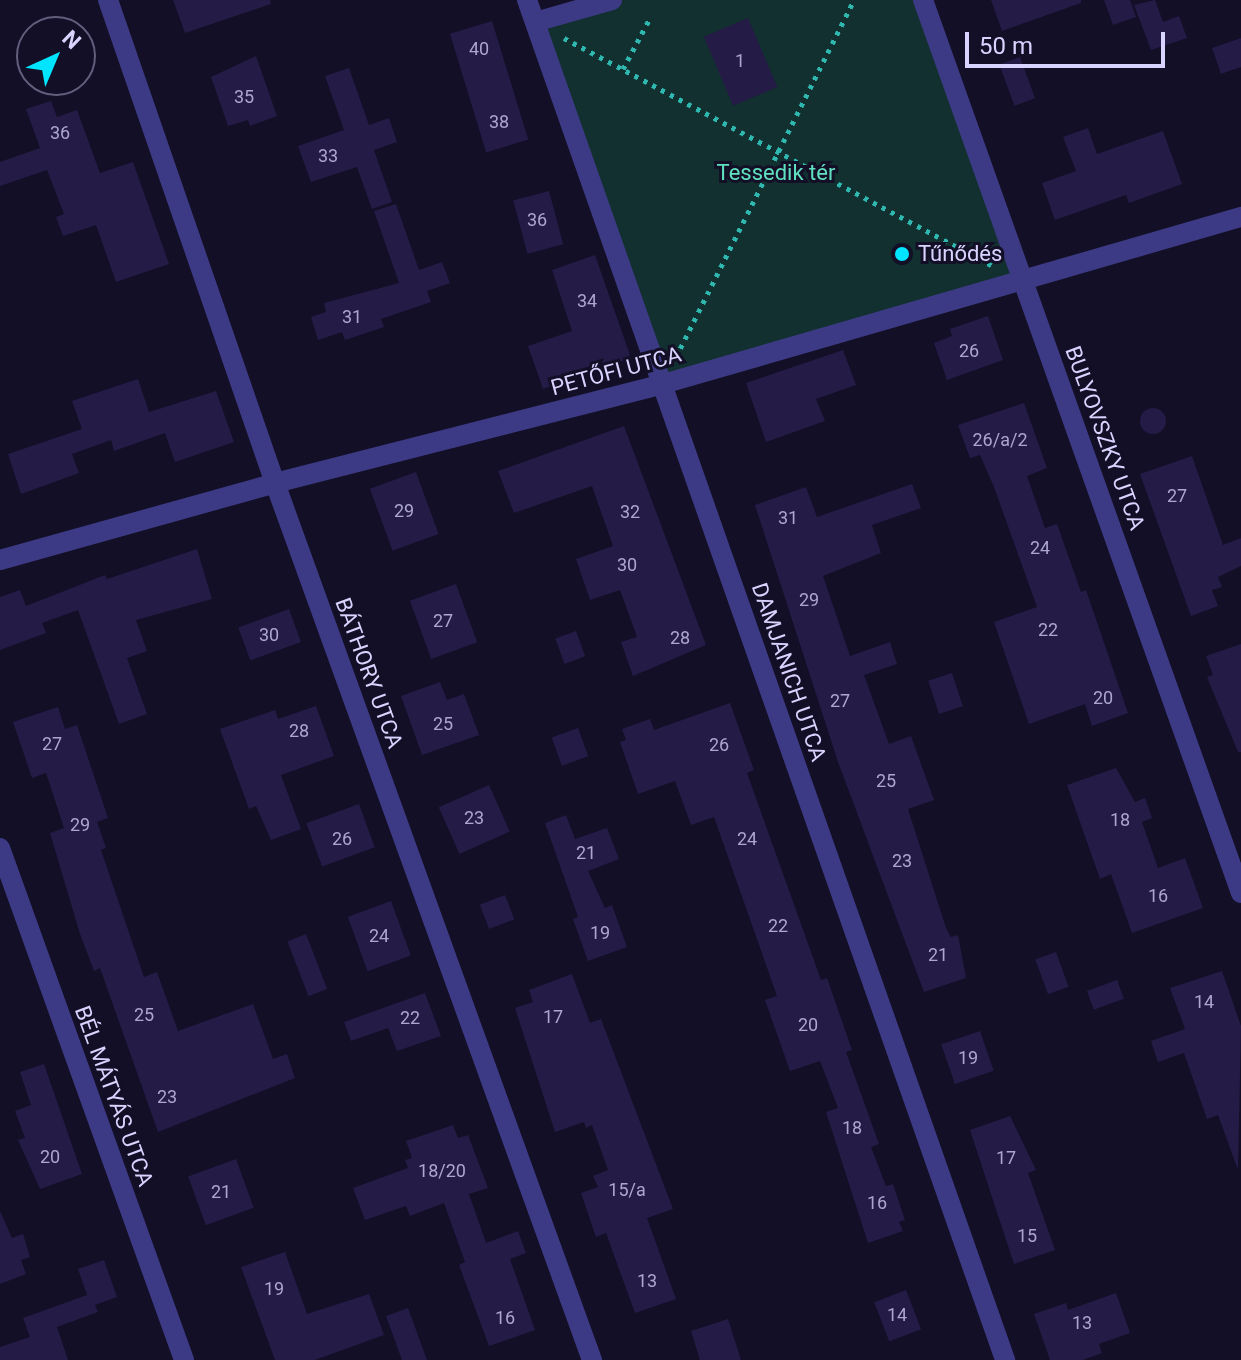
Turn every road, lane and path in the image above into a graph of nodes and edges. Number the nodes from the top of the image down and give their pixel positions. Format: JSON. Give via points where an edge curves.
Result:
{"nodes":[{"id":1,"x":108,"y":0,"type":"edge"},
{"id":2,"x":527,"y":0,"type":"edge"},
{"id":3,"x":612,"y":0,"type":"edge"},
{"id":4,"x":854,"y":0,"type":"edge"},
{"id":5,"x":923,"y":0,"type":"edge"},
{"id":6,"x":650,"y":18,"type":"dead end"},
{"id":7,"x":535,"y":22,"type":"junction"},
{"id":8,"x":623,"y":69,"type":"junction"},
{"id":9,"x":778,"y":152,"type":"junction"},
{"id":10,"x":1241,"y":217,"type":"edge"},
{"id":11,"x":1024,"y":282,"type":"junction"},
{"id":12,"x":663,"y":384,"type":"junction"},
{"id":13,"x":275,"y":483,"type":"junction"},
{"id":14,"x":0,"y":560,"type":"edge"},
{"id":15,"x":0,"y":848,"type":"edge"},
{"id":16,"x":1241,"y":893,"type":"edge"},
{"id":17,"x":184,"y":1360,"type":"edge"},
{"id":18,"x":592,"y":1360,"type":"edge"},
{"id":19,"x":1005,"y":1360,"type":"edge"}],
"edges":[{"from":1,"to":13,"type":"street","name":"BÁTHORY UTCA"},
{"from":2,"to":7,"type":"street","name":"DAMJANICH UTCA"},
{"from":3,"to":7,"type":"street"},
{"from":4,"to":9,"type":"path"},
{"from":5,"to":11,"type":"street","name":"BULYOVSZKY UTCA"},
{"from":6,"to":8,"type":"path"},
{"from":7,"to":8,"type":"path"},
{"from":7,"to":12,"type":"street","name":"DAMJANICH UTCA"},
{"from":8,"to":9,"type":"path"},
{"from":9,"to":11,"type":"path"},
{"from":9,"to":12,"type":"path"},
{"from":10,"to":11,"type":"street","name":"PETŐFI UTCA"},
{"from":11,"to":12,"type":"street","name":"PETŐFI UTCA"},
{"from":11,"to":16,"type":"street","name":"BULYOVSZKY UTCA"},
{"from":12,"to":13,"type":"street","name":"PETŐFI UTCA"},
{"from":12,"to":19,"type":"street","name":"DAMJANICH UTCA"},
{"from":13,"to":14,"type":"street","name":"PETŐFI UTCA"},
{"from":13,"to":18,"type":"street","name":"BÁTHORY UTCA"},
{"from":15,"to":17,"type":"street","name":"BÉL MÁTYÁS UTCA"}]}
